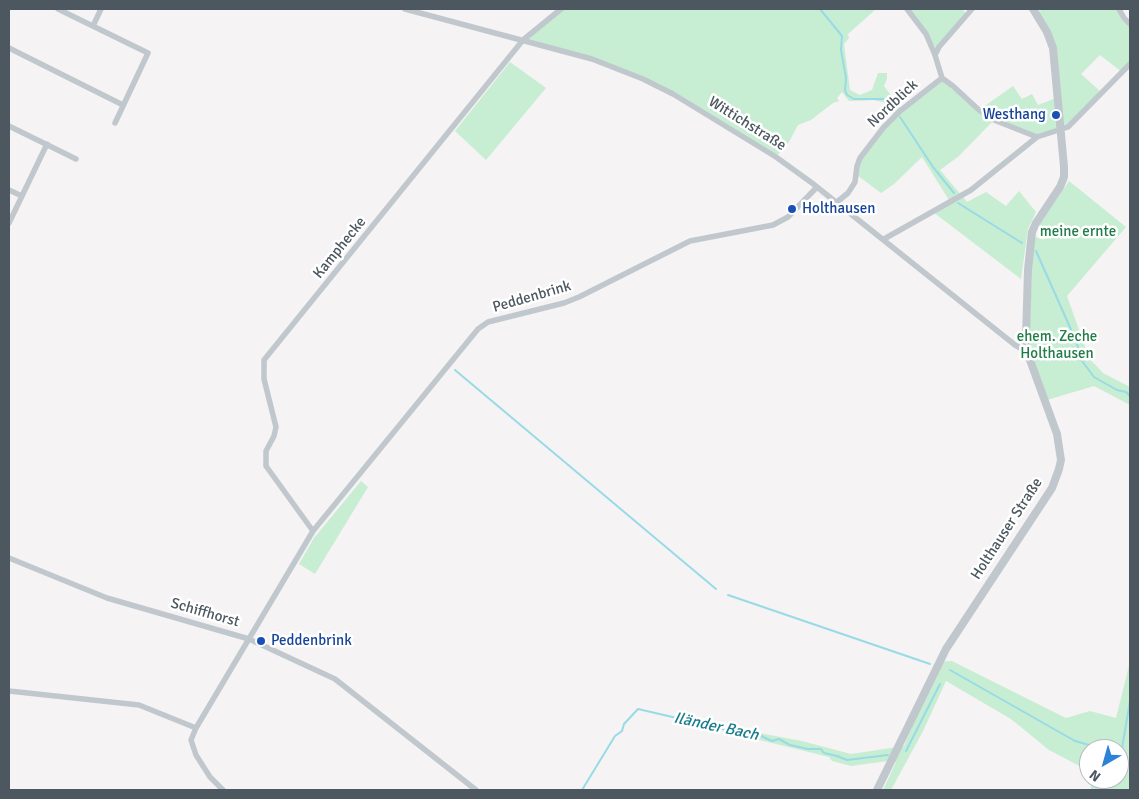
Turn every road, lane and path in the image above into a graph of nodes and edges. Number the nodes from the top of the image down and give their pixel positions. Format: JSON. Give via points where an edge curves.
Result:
{"nodes":[{"id":1,"x":58,"y":9,"type":"edge"},
{"id":2,"x":101,"y":9,"type":"edge"},
{"id":3,"x":405,"y":9,"type":"edge"},
{"id":4,"x":560,"y":9,"type":"edge"},
{"id":5,"x":908,"y":9,"type":"edge"},
{"id":6,"x":972,"y":9,"type":"edge"},
{"id":7,"x":1032,"y":9,"type":"edge"},
{"id":8,"x":1118,"y":9,"type":"edge"},
{"id":9,"x":1130,"y":24,"type":"edge"},
{"id":10,"x":93,"y":26,"type":"junction"},
{"id":11,"x":523,"y":40,"type":"junction"},
{"id":12,"x":9,"y":48,"type":"edge"},
{"id":13,"x":936,"y":56,"type":"junction"},
{"id":14,"x":1130,"y":64,"type":"edge"},
{"id":15,"x":942,"y":78,"type":"junction"},
{"id":16,"x":123,"y":105,"type":"junction"},
{"id":17,"x":115,"y":123,"type":"dead end"},
{"id":18,"x":9,"y":126,"type":"edge"},
{"id":19,"x":1061,"y":130,"type":"junction"},
{"id":20,"x":1037,"y":137,"type":"junction"},
{"id":21,"x":46,"y":144,"type":"junction"},
{"id":22,"x":76,"y":158,"type":"dead end"},
{"id":23,"x":817,"y":187,"type":"junction"},
{"id":24,"x":9,"y":190,"type":"edge"},
{"id":25,"x":22,"y":196,"type":"junction"},
{"id":26,"x":837,"y":202,"type":"junction"},
{"id":27,"x":9,"y":223,"type":"edge"},
{"id":28,"x":884,"y":239,"type":"junction"},
{"id":29,"x":1027,"y":352,"type":"junction"},
{"id":30,"x":313,"y":531,"type":"junction"},
{"id":31,"x":9,"y":558,"type":"edge"},
{"id":32,"x":249,"y":639,"type":"junction"},
{"id":33,"x":9,"y":691,"type":"edge"},
{"id":34,"x":196,"y":728,"type":"junction"},
{"id":35,"x":223,"y":790,"type":"edge"},
{"id":36,"x":476,"y":790,"type":"edge"},
{"id":37,"x":878,"y":790,"type":"edge"}],
"edges":[{"from":1,"to":10,"type":"street"},
{"from":2,"to":10,"type":"street"},
{"from":3,"to":11,"type":"street","name":"Wittichstraße"},
{"from":4,"to":11,"type":"street","name":"Kamphecke"},
{"from":5,"to":13,"type":"street","via":[[926,34]]},
{"from":6,"to":13,"type":"street","via":[[939,47]]},
{"from":7,"to":19,"type":"street","name":"Holthauser Straße","via":[[1053,48]]},
{"from":8,"to":9,"type":"street"},
{"from":10,"to":16,"type":"street","via":[[148,53]]},
{"from":11,"to":23,"type":"street","name":"Wittichstraße","via":[[608,65],[673,94],[776,157]]},
{"from":11,"to":30,"type":"street","name":"Kamphecke","via":[[264,360],[264,379],[276,427],[266,451],[266,466]]},
{"from":12,"to":16,"type":"street"},
{"from":13,"to":15,"type":"street"},
{"from":14,"to":19,"type":"street","via":[[1068,127]]},
{"from":15,"to":20,"type":"street","via":[[988,117]]},
{"from":15,"to":26,"type":"street","name":"Nordblick","via":[[900,111],[877,135],[860,158],[856,182]]},
{"from":16,"to":17,"type":"street"},
{"from":18,"to":21,"type":"street"},
{"from":19,"to":20,"type":"street"},
{"from":19,"to":29,"type":"street","name":"Holthauser Straße","via":[[1063,181],[1032,232]]},
{"from":20,"to":28,"type":"street","via":[[971,190]]},
{"from":21,"to":22,"type":"street"},
{"from":21,"to":25,"type":"street"},
{"from":23,"to":26,"type":"street","name":"Wittichstraße"},
{"from":23,"to":30,"type":"street","name":"Peddenbrink","via":[[788,217],[773,225],[690,241],[579,297],[483,325]]},
{"from":24,"to":25,"type":"street"},
{"from":25,"to":27,"type":"street"},
{"from":26,"to":28,"type":"street","name":"Wittichstraße"},
{"from":28,"to":29,"type":"street","name":"Wittichstraße"},
{"from":29,"to":37,"type":"street","name":"Holthauser Straße","via":[[1057,434],[1061,460],[1057,478],[946,649]]},
{"from":30,"to":32,"type":"street","name":"Peddenbrink"},
{"from":31,"to":32,"type":"street","name":"Schiffhorst","via":[[107,598]]},
{"from":32,"to":34,"type":"street","name":"Peddenbrink"},
{"from":32,"to":36,"type":"street","name":"Schiffhorst","via":[[335,679]]},
{"from":33,"to":34,"type":"street","via":[[139,705]]},
{"from":34,"to":35,"type":"street","name":"Peddenbrink","via":[[191,740],[196,755]]}]}
